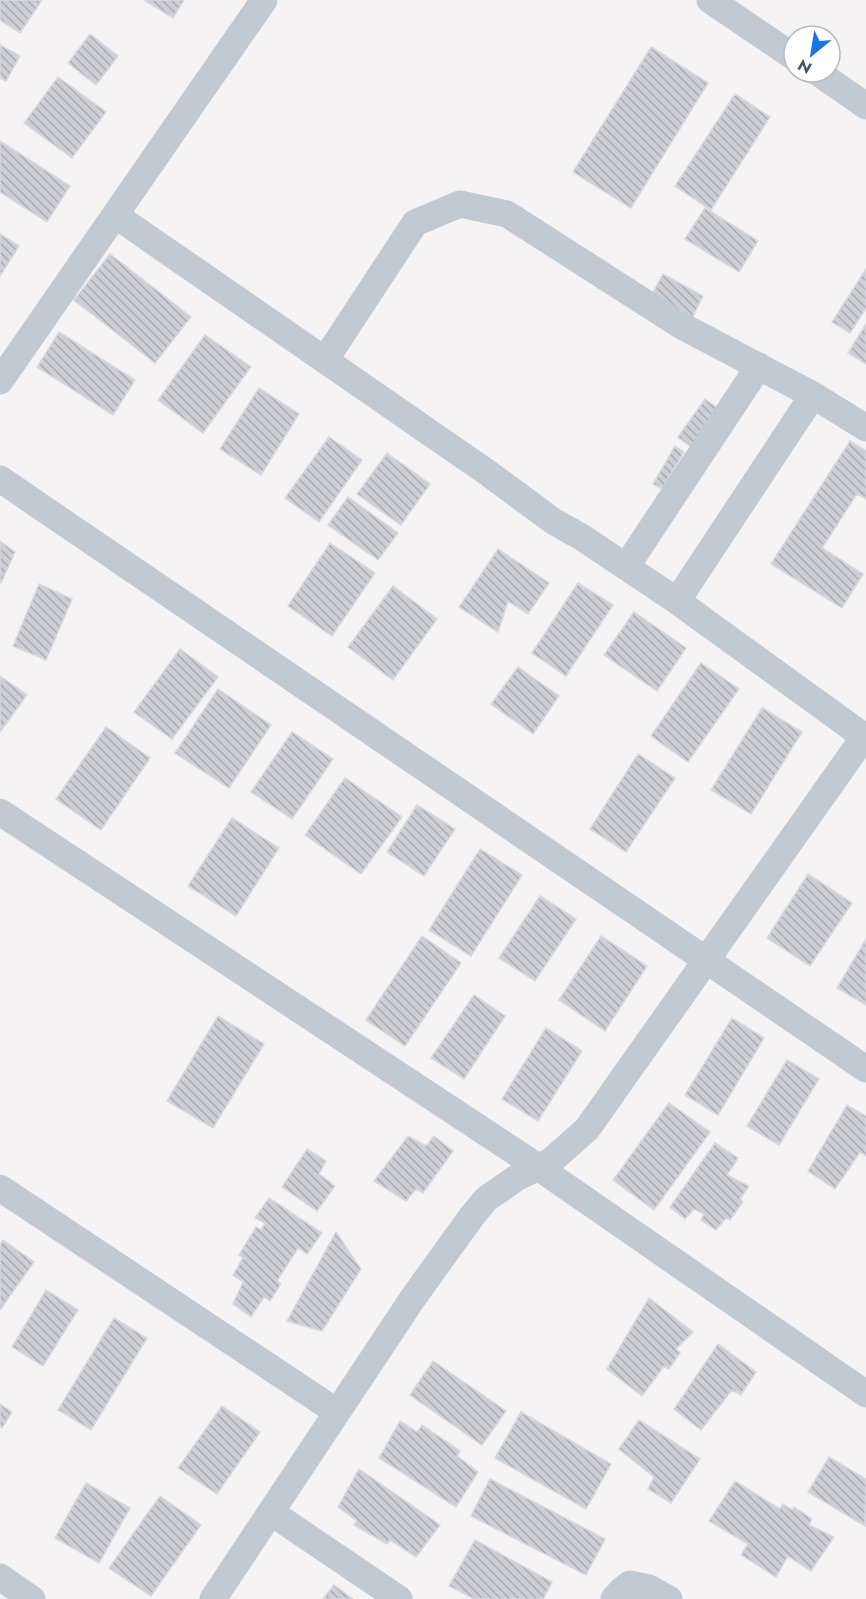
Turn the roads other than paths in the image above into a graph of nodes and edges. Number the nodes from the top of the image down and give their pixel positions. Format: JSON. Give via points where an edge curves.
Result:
{"nodes":[{"id":1,"x":264,"y":0,"type":"edge"},
{"id":2,"x":710,"y":0,"type":"edge"},
{"id":3,"x":782,"y":49,"type":"edge"},
{"id":4,"x":835,"y":84,"type":"edge"},
{"id":5,"x":866,"y":105,"type":"edge"},
{"id":6,"x":115,"y":215,"type":"junction"},
{"id":7,"x":325,"y":360,"type":"junction"},
{"id":8,"x":759,"y":366,"type":"junction"},
{"id":9,"x":0,"y":381,"type":"edge"},
{"id":10,"x":813,"y":395,"type":"junction"},
{"id":11,"x":866,"y":428,"type":"edge"},
{"id":12,"x":0,"y":479,"type":"edge"},
{"id":13,"x":626,"y":567,"type":"junction"},
{"id":14,"x":677,"y":601,"type":"junction"},
{"id":15,"x":865,"y":737,"type":"edge"},
{"id":16,"x":0,"y":812,"type":"edge"},
{"id":17,"x":706,"y":960,"type":"junction"},
{"id":18,"x":866,"y":1070,"type":"edge"},
{"id":19,"x":538,"y":1167,"type":"junction"},
{"id":20,"x":0,"y":1188,"type":"edge"},
{"id":21,"x":866,"y":1394,"type":"edge"},
{"id":22,"x":337,"y":1412,"type":"junction"},
{"id":23,"x":272,"y":1513,"type":"junction"},
{"id":24,"x":0,"y":1577,"type":"edge"},
{"id":25,"x":32,"y":1599,"type":"edge"},
{"id":26,"x":213,"y":1599,"type":"edge"},
{"id":27,"x":399,"y":1599,"type":"edge"},
{"id":28,"x":614,"y":1599,"type":"edge"},
{"id":29,"x":669,"y":1599,"type":"edge"}],
"edges":[{"from":1,"to":6,"type":"street"},
{"from":2,"to":3,"type":"street"},
{"from":4,"to":5,"type":"street"},
{"from":6,"to":7,"type":"street"},
{"from":6,"to":9,"type":"street"},
{"from":7,"to":8,"type":"street","via":[[415,223],[460,204],[507,214],[680,325]]},
{"from":7,"to":13,"type":"street","via":[[553,521]]},
{"from":8,"to":10,"type":"street"},
{"from":8,"to":13,"type":"street"},
{"from":10,"to":11,"type":"street"},
{"from":10,"to":14,"type":"street"},
{"from":12,"to":17,"type":"street"},
{"from":13,"to":14,"type":"street"},
{"from":14,"to":15,"type":"street"},
{"from":15,"to":17,"type":"street"},
{"from":16,"to":19,"type":"street"},
{"from":17,"to":18,"type":"street"},
{"from":17,"to":19,"type":"street","via":[[587,1129],[551,1161]]},
{"from":19,"to":21,"type":"street"},
{"from":19,"to":22,"type":"street","via":[[486,1199],[472,1216]]},
{"from":20,"to":22,"type":"street"},
{"from":22,"to":23,"type":"street"},
{"from":23,"to":26,"type":"street"},
{"from":23,"to":27,"type":"street"},
{"from":24,"to":25,"type":"street"},
{"from":28,"to":29,"type":"street","via":[[630,1584],[649,1588]]}]}
